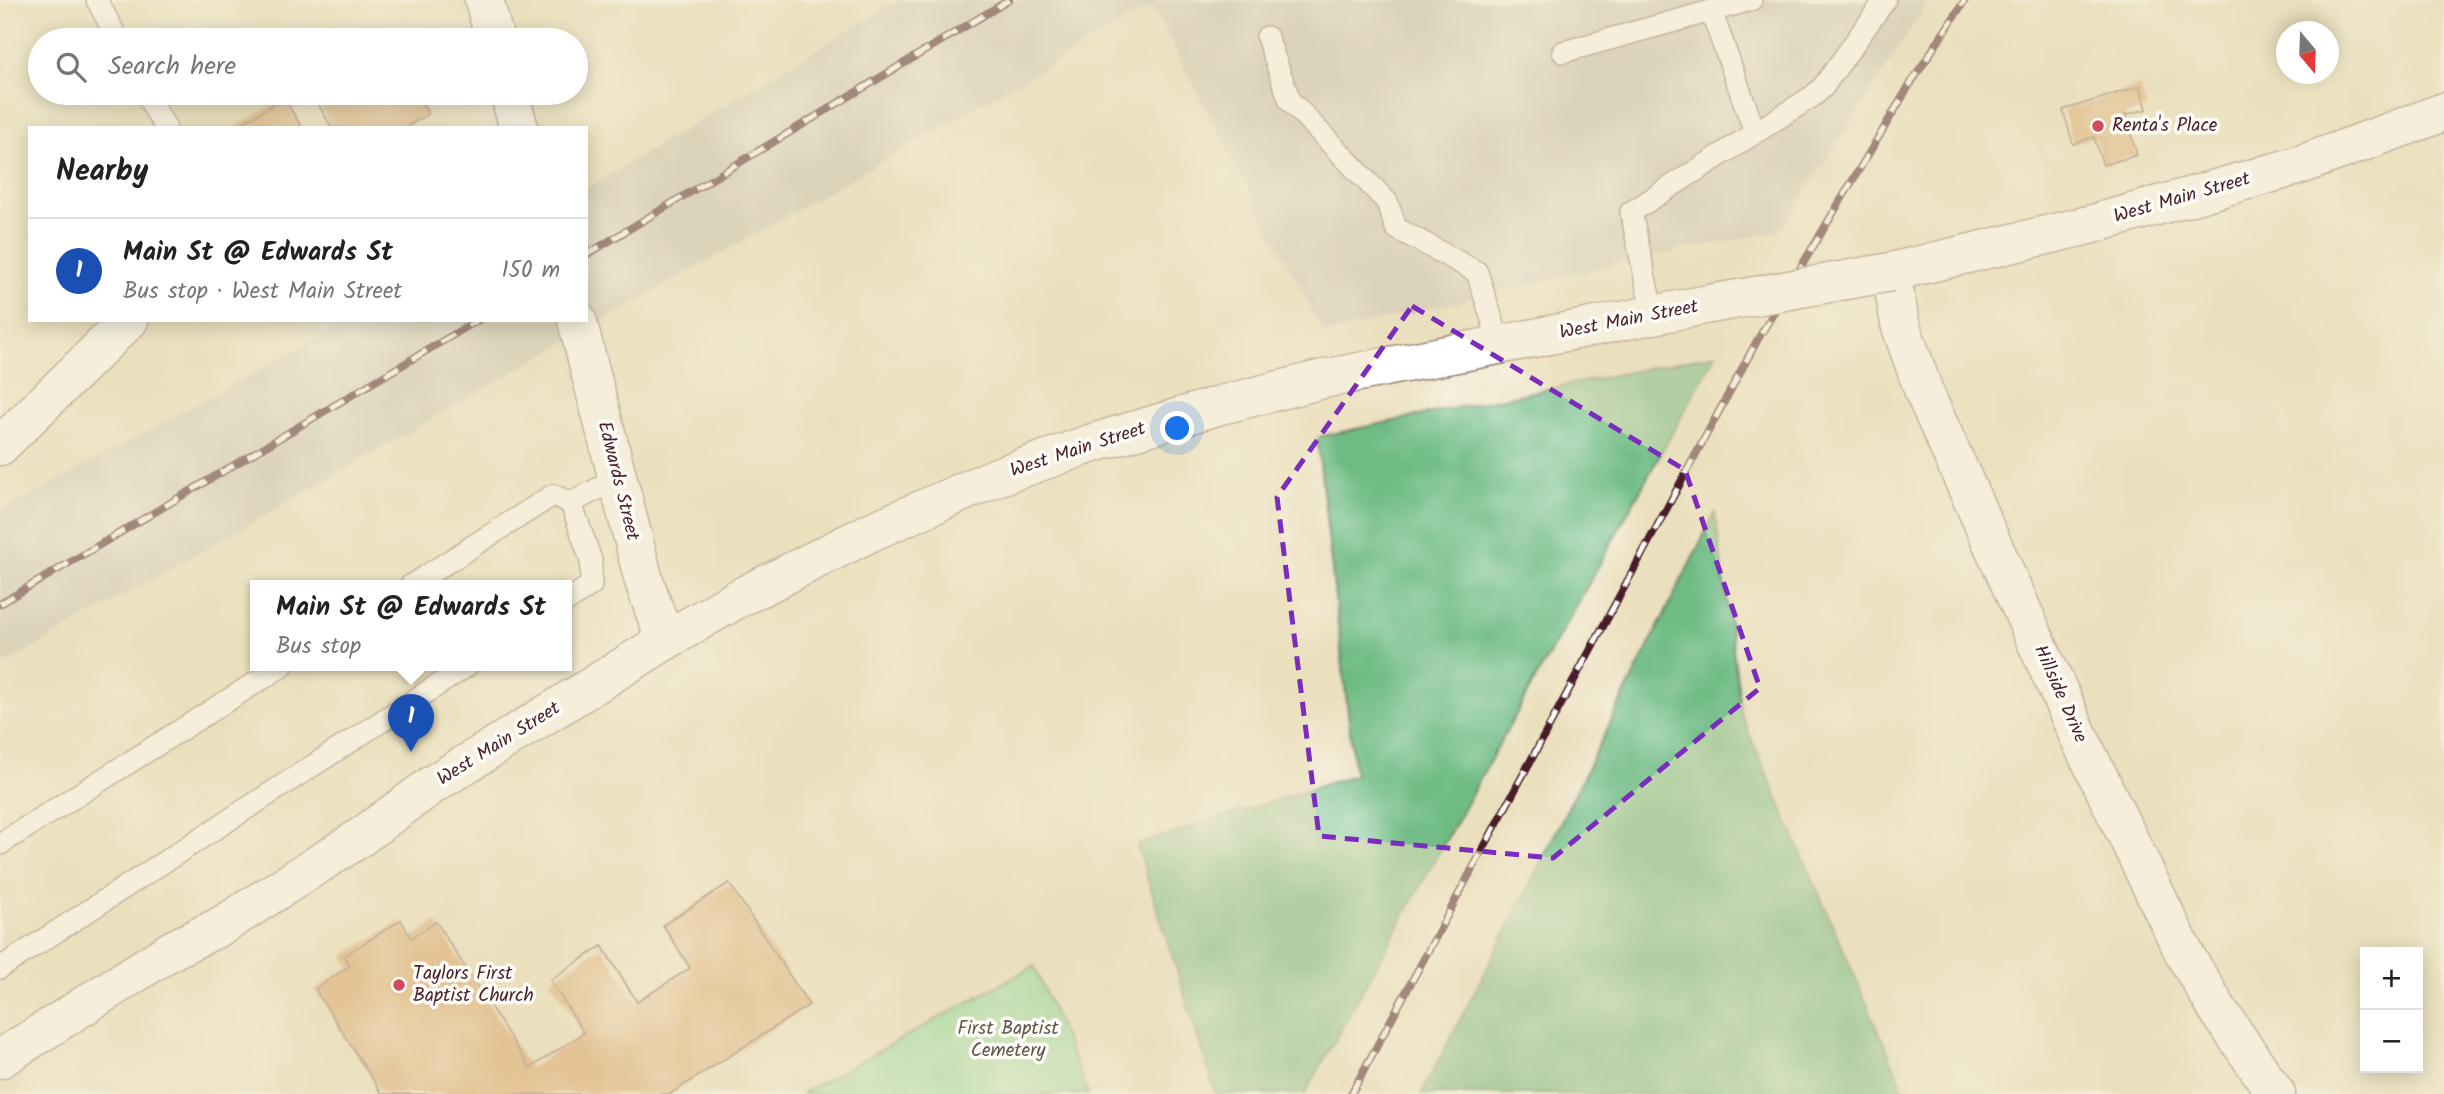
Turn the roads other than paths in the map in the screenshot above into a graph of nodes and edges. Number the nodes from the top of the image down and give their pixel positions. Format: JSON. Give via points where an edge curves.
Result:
{"nodes":[{"id":1,"x":97,"y":0,"type":"edge"},
{"id":2,"x":484,"y":0,"type":"edge"},
{"id":3,"x":1751,"y":0,"type":"edge"},
{"id":4,"x":1885,"y":0,"type":"edge"},
{"id":5,"x":1711,"y":11,"type":"junction"},
{"id":6,"x":112,"y":28,"type":"edge"},
{"id":7,"x":492,"y":28,"type":"edge"},
{"id":8,"x":1267,"y":37,"type":"dead end"},
{"id":9,"x":1563,"y":52,"type":"dead end"},
{"id":10,"x":152,"y":105,"type":"edge"},
{"id":11,"x":512,"y":105,"type":"edge"},
{"id":12,"x":2444,"y":112,"type":"edge"},
{"id":13,"x":165,"y":126,"type":"edge"},
{"id":14,"x":518,"y":126,"type":"edge"},
{"id":15,"x":1755,"y":132,"type":"junction"},
{"id":16,"x":1891,"y":272,"type":"junction"},
{"id":17,"x":1653,"y":315,"type":"junction"},
{"id":18,"x":127,"y":322,"type":"edge"},
{"id":19,"x":578,"y":322,"type":"edge"},
{"id":20,"x":1500,"y":345,"type":"junction"},
{"id":21,"x":0,"y":446,"type":"edge"},
{"id":22,"x":618,"y":478,"type":"junction"},
{"id":23,"x":570,"y":503,"type":"junction"},
{"id":24,"x":419,"y":580,"type":"edge"},
{"id":25,"x":572,"y":598,"type":"edge"},
{"id":26,"x":665,"y":641,"type":"junction"},
{"id":27,"x":274,"y":671,"type":"edge"},
{"id":28,"x":459,"y":671,"type":"edge"},
{"id":29,"x":0,"y":844,"type":"edge"},
{"id":30,"x":0,"y":968,"type":"edge"},
{"id":31,"x":0,"y":1059,"type":"edge"},
{"id":32,"x":2276,"y":1094,"type":"edge"}],
"edges":[{"from":1,"to":6,"type":"lane"},
{"from":2,"to":7,"type":"street"},
{"from":3,"to":5,"type":"lane"},
{"from":4,"to":15,"type":"lane","via":[[1823,87]]},
{"from":5,"to":9,"type":"lane"},
{"from":5,"to":15,"type":"lane"},
{"from":8,"to":20,"type":"lane","via":[[1290,101],[1387,202],[1395,228],[1477,272]]},
{"from":10,"to":13,"type":"lane"},
{"from":11,"to":14,"type":"street"},
{"from":12,"to":16,"type":"street","name":"West Main Street","via":[[2301,165],[2093,224]]},
{"from":15,"to":17,"type":"lane","via":[[1631,212]]},
{"from":16,"to":17,"type":"street","name":"West Main Street","bridge":true},
{"from":16,"to":32,"type":"street","name":"Hillside Drive","via":[[1900,324],[1924,392],[2080,739],[2184,953]]},
{"from":17,"to":20,"type":"street","name":"West Main Street"},
{"from":18,"to":21,"type":"street"},
{"from":19,"to":22,"type":"street","name":"Edwards Street"},
{"from":20,"to":26,"type":"street","name":"West Main Street","via":[[1323,379],[1217,406],[997,477],[873,531]]},
{"from":22,"to":23,"type":"lane"},
{"from":22,"to":26,"type":"street","name":"Edwards Street"},
{"from":23,"to":24,"type":"lane","via":[[553,495]]},
{"from":23,"to":25,"type":"lane","via":[[591,560],[591,585]]},
{"from":26,"to":31,"type":"street","name":"West Main Street","via":[[432,785],[358,839],[223,925],[172,950]]},
{"from":27,"to":29,"type":"lane"},
{"from":28,"to":30,"type":"lane"}]}
